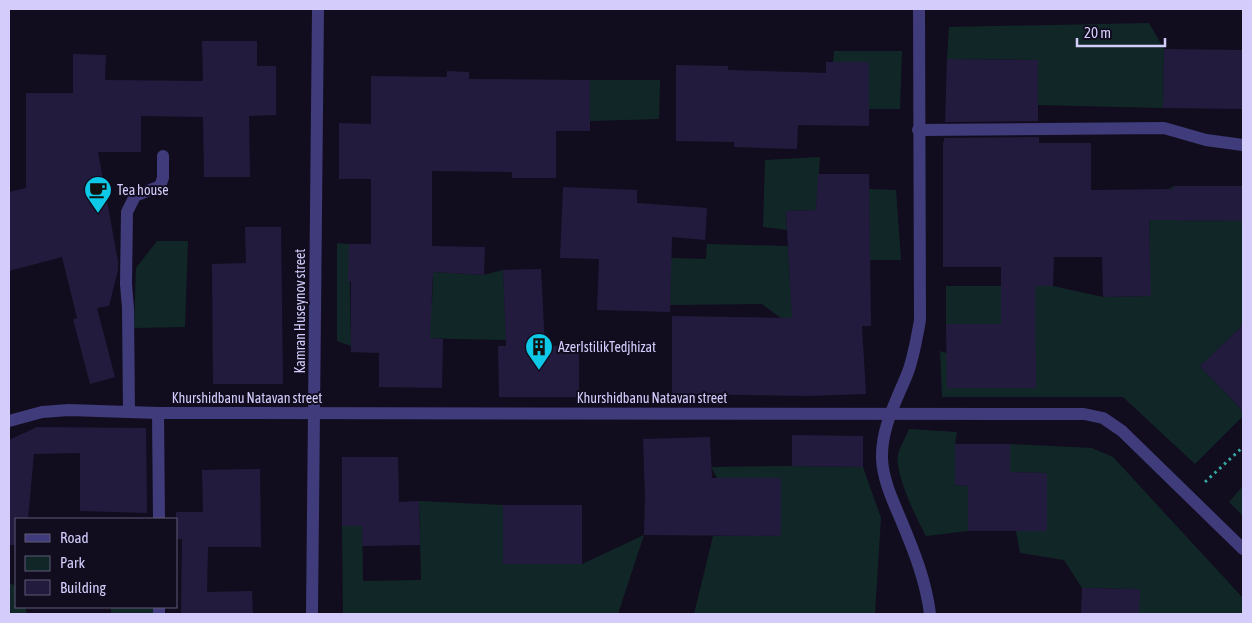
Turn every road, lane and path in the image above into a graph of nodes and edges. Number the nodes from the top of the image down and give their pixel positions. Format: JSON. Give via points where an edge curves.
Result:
{"nodes":[{"id":1,"x":318,"y":9,"type":"edge"},
{"id":2,"x":919,"y":9,"type":"edge"},
{"id":3,"x":918,"y":130,"type":"junction"},
{"id":4,"x":1243,"y":145,"type":"edge"},
{"id":5,"x":164,"y":156,"type":"dead end"},
{"id":6,"x":129,"y":412,"type":"junction"},
{"id":7,"x":314,"y":412,"type":"junction"},
{"id":8,"x":158,"y":413,"type":"junction"},
{"id":9,"x":890,"y":414,"type":"junction"},
{"id":10,"x":9,"y":421,"type":"edge"},
{"id":11,"x":1243,"y":447,"type":"edge"},
{"id":12,"x":1190,"y":496,"type":"junction"},
{"id":13,"x":159,"y":518,"type":"edge"},
{"id":14,"x":1243,"y":549,"type":"edge"},
{"id":15,"x":312,"y":614,"type":"edge"},
{"id":16,"x":930,"y":614,"type":"edge"}],
"edges":[{"from":1,"to":7,"type":"street","name":"Kamran Huseynov street"},
{"from":2,"to":3,"type":"street"},
{"from":3,"to":4,"type":"street","via":[[1164,128],[1206,140]]},
{"from":3,"to":9,"type":"street","via":[[920,320],[908,370]]},
{"from":5,"to":6,"type":"street","via":[[160,186],[135,196],[127,212]]},
{"from":6,"to":8,"type":"street","name":"Khurshidbanu Natavan street"},
{"from":6,"to":10,"type":"street","name":"Khurshidbanu Natavan street","via":[[42,412]]},
{"from":7,"to":8,"type":"street","name":"Khurshidbanu Natavan street"},
{"from":7,"to":9,"type":"street","name":"Khurshidbanu Natavan street"},
{"from":7,"to":15,"type":"street","name":"Kamran Huseynov street"},
{"from":8,"to":13,"type":"street"},
{"from":9,"to":12,"type":"street","name":"Khurshidbanu Natavan street","via":[[1084,414],[1103,418],[1122,430]]},
{"from":9,"to":16,"type":"street","via":[[883,438],[882,460],[888,487],[920,565]]},
{"from":11,"to":12,"type":"path"},
{"from":12,"to":14,"type":"street","name":"Khurshidbanu Natavan street"}]}
